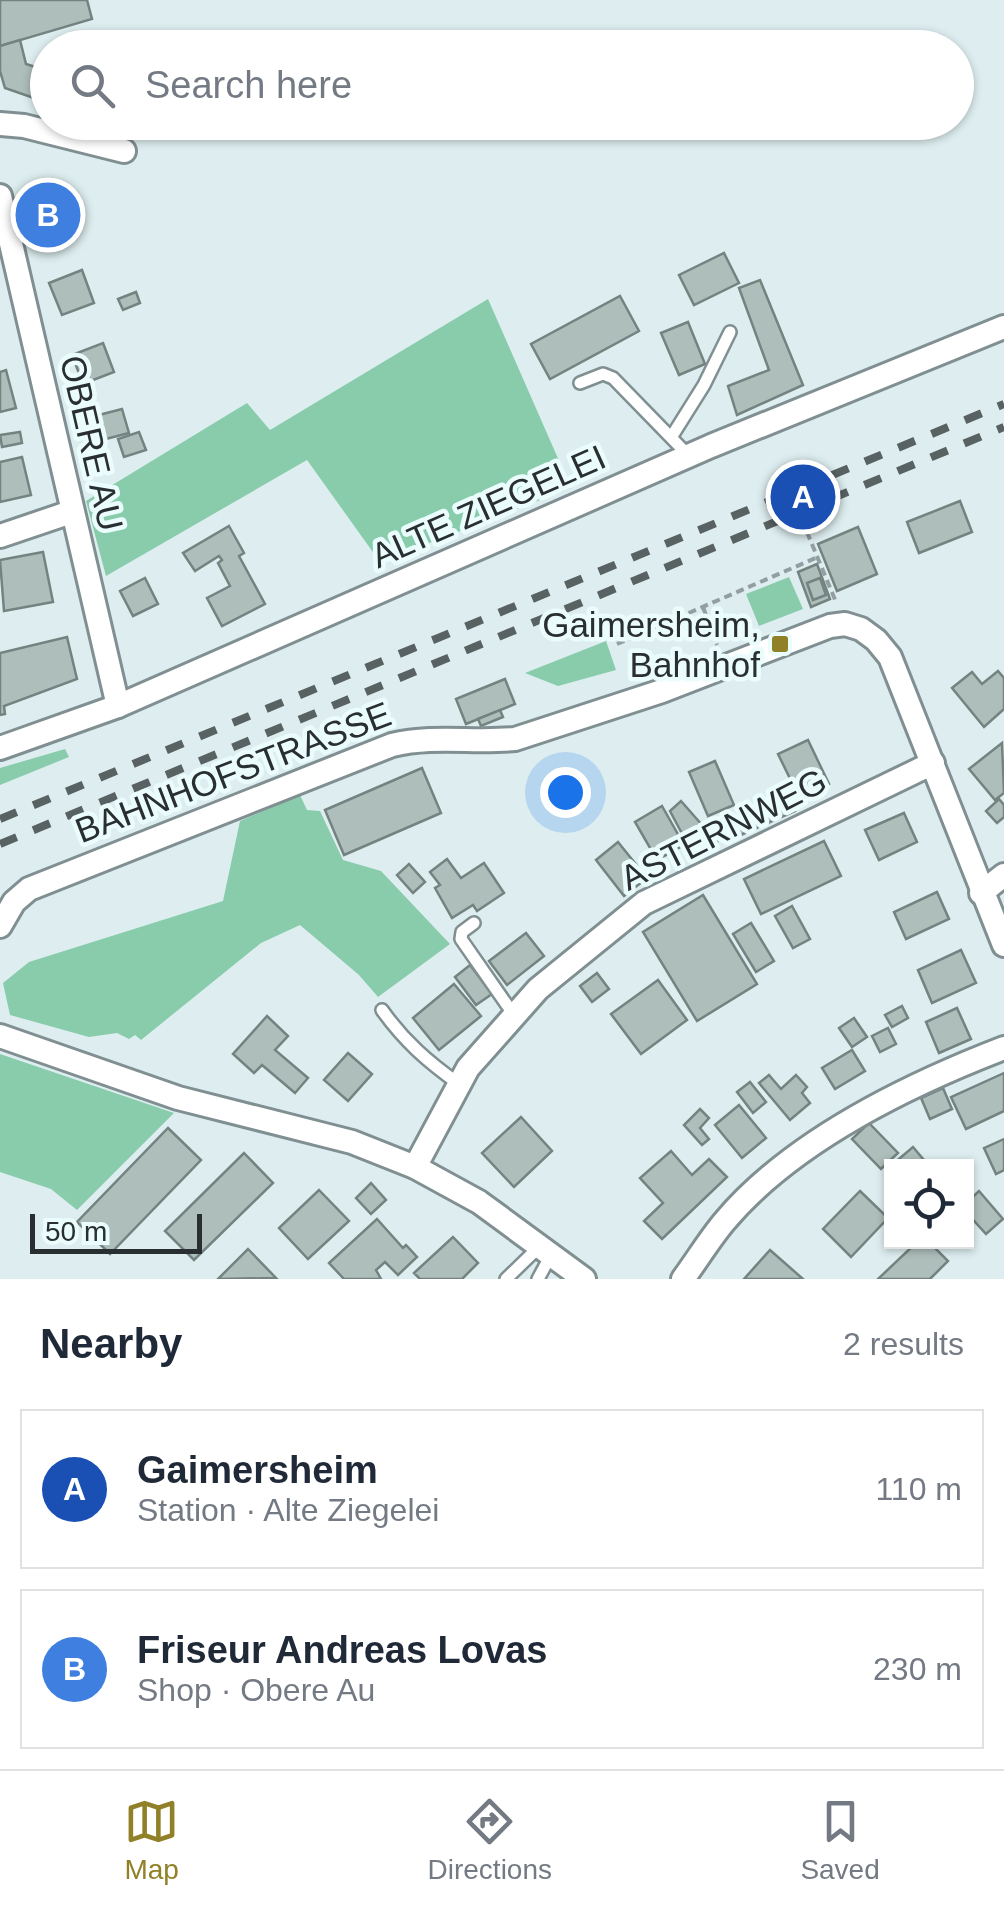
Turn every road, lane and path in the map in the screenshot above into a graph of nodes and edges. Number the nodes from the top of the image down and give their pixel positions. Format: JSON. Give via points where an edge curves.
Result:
{"nodes":[{"id":1,"x":0,"y":124,"type":"edge"},
{"id":2,"x":30,"y":128,"type":"edge"},
{"id":3,"x":80,"y":140,"type":"edge"},
{"id":4,"x":124,"y":151,"type":"dead end"},
{"id":5,"x":0,"y":196,"type":"edge"},
{"id":6,"x":1004,"y":327,"type":"edge"},
{"id":7,"x":730,"y":332,"type":"dead end"},
{"id":8,"x":580,"y":382,"type":"dead end"},
{"id":9,"x":672,"y":436,"type":"junction"},
{"id":10,"x":689,"y":456,"type":"junction"},
{"id":11,"x":792,"y":496,"type":"dead end"},
{"id":12,"x":72,"y":512,"type":"junction"},
{"id":13,"x":0,"y":536,"type":"edge"},
{"id":14,"x":818,"y":557,"type":"junction"},
{"id":15,"x":702,"y":607,"type":"junction"},
{"id":16,"x":845,"y":624,"type":"junction"},
{"id":17,"x":617,"y":644,"type":"dead end"},
{"id":18,"x":725,"y":666,"type":"junction"},
{"id":19,"x":118,"y":706,"type":"junction"},
{"id":20,"x":0,"y":748,"type":"edge"},
{"id":21,"x":933,"y":763,"type":"junction"},
{"id":22,"x":1004,"y":875,"type":"edge"},
{"id":23,"x":29,"y":890,"type":"junction"},
{"id":24,"x":981,"y":893,"type":"junction"},
{"id":25,"x":0,"y":902,"type":"edge"},
{"id":26,"x":474,"y":923,"type":"dead end"},
{"id":27,"x":0,"y":926,"type":"edge"},
{"id":28,"x":1004,"y":945,"type":"edge"},
{"id":29,"x":382,"y":1010,"type":"dead end"},
{"id":30,"x":514,"y":1016,"type":"junction"},
{"id":31,"x":0,"y":1036,"type":"edge"},
{"id":32,"x":1004,"y":1048,"type":"edge"},
{"id":33,"x":459,"y":1084,"type":"junction"},
{"id":34,"x":415,"y":1167,"type":"junction"},
{"id":35,"x":545,"y":1251,"type":"junction"},
{"id":36,"x":506,"y":1279,"type":"edge"},
{"id":37,"x":538,"y":1279,"type":"edge"},
{"id":38,"x":584,"y":1279,"type":"edge"},
{"id":39,"x":684,"y":1279,"type":"edge"}],
"edges":[{"from":1,"to":2,"type":"street"},
{"from":3,"to":4,"type":"street"},
{"from":5,"to":12,"type":"street","name":"OBERE AU"},
{"from":6,"to":10,"type":"street","name":"ALTE ZIEGELEI"},
{"from":7,"to":9,"type":"lane"},
{"from":8,"to":9,"type":"lane","via":[[603,374],[614,378]]},
{"from":9,"to":10,"type":"lane"},
{"from":10,"to":19,"type":"street","name":"ALTE ZIEGELEI"},
{"from":11,"to":14,"type":"path"},
{"from":12,"to":13,"type":"street"},
{"from":12,"to":19,"type":"street","name":"OBERE AU"},
{"from":14,"to":15,"type":"path"},
{"from":14,"to":16,"type":"path"},
{"from":15,"to":17,"type":"path"},
{"from":15,"to":18,"type":"path"},
{"from":16,"to":18,"type":"street","name":"BAHNHOFSTRASSE"},
{"from":16,"to":21,"type":"street","via":[[862,629],[890,657]]},
{"from":18,"to":23,"type":"street","name":"BAHNHOFSTRASSE","via":[[515,740],[440,737],[392,745]]},
{"from":19,"to":20,"type":"street","name":"ALTE ZIEGELEI"},
{"from":21,"to":24,"type":"street"},
{"from":21,"to":30,"type":"street","name":"ASTERNWEG","via":[[644,903]]},
{"from":22,"to":24,"type":"street"},
{"from":23,"to":25,"type":"lane"},
{"from":23,"to":27,"type":"street","name":"BAHNHOFSTRASSE"},
{"from":24,"to":28,"type":"street"},
{"from":26,"to":30,"type":"lane","via":[[462,939]]},
{"from":29,"to":33,"type":"lane","via":[[427,1062]]},
{"from":30,"to":33,"type":"street","name":"ASTERNWEG"},
{"from":31,"to":34,"type":"street","via":[[178,1098],[352,1142]]},
{"from":32,"to":39,"type":"street","via":[[872,1107],[804,1151],[725,1221]]},
{"from":33,"to":34,"type":"street","name":"ASTERNWEG"},
{"from":34,"to":35,"type":"street","via":[[479,1202]]},
{"from":35,"to":36,"type":"lane"},
{"from":35,"to":37,"type":"lane"},
{"from":35,"to":38,"type":"street"}]}
